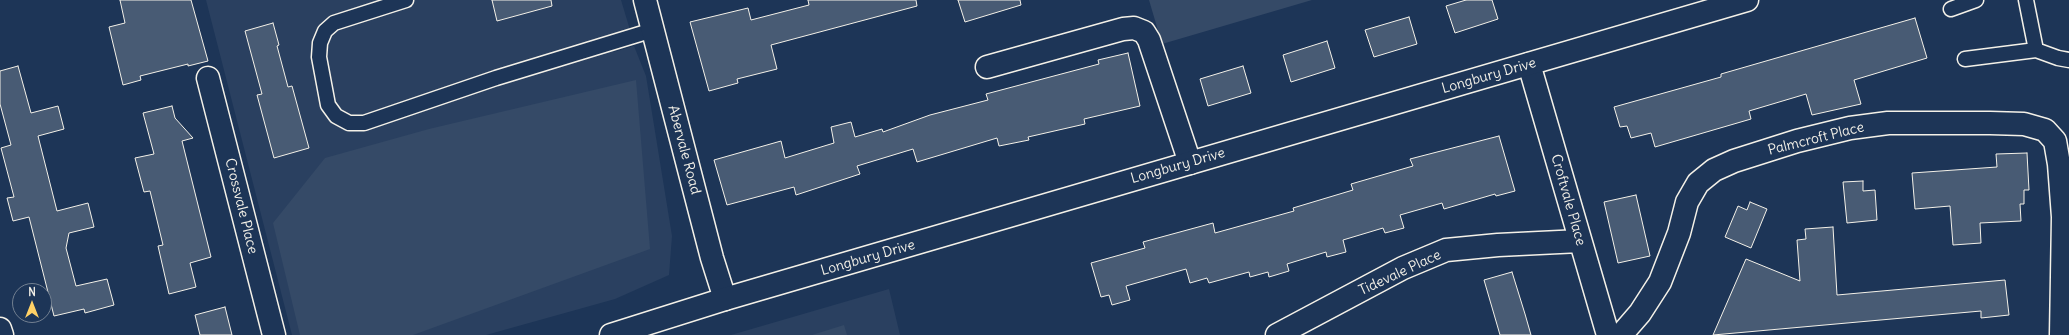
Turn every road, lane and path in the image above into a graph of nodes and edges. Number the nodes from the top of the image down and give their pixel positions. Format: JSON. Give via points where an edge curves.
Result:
{"nodes":[{"id":1,"x":406,"y":0,"type":"edge"},
{"id":2,"x":645,"y":0,"type":"edge"},
{"id":3,"x":1747,"y":0,"type":"edge"},
{"id":4,"x":1976,"y":0,"type":"edge"},
{"id":5,"x":2026,"y":0,"type":"edge"},
{"id":6,"x":1951,"y":9,"type":"dead end"},
{"id":7,"x":653,"y":30,"type":"junction"},
{"id":8,"x":2036,"y":50,"type":"junction"},
{"id":9,"x":1965,"y":59,"type":"dead end"},
{"id":10,"x":2069,"y":60,"type":"edge"},
{"id":11,"x":1529,"y":64,"type":"junction"},
{"id":12,"x":987,"y":67,"type":"dead end"},
{"id":13,"x":208,"y":78,"type":"dead end"},
{"id":14,"x":1190,"y":163,"type":"junction"},
{"id":15,"x":2066,"y":217,"type":"edge"},
{"id":16,"x":1580,"y":241,"type":"junction"},
{"id":17,"x":725,"y":300,"type":"junction"},
{"id":18,"x":0,"y":329,"type":"edge"},
{"id":19,"x":2,"y":335,"type":"edge"},
{"id":20,"x":274,"y":335,"type":"edge"},
{"id":21,"x":611,"y":335,"type":"edge"},
{"id":22,"x":1277,"y":335,"type":"edge"},
{"id":23,"x":1608,"y":335,"type":"edge"},
{"id":24,"x":1621,"y":335,"type":"edge"},
{"id":25,"x":2060,"y":335,"type":"edge"}],
"edges":[{"from":1,"to":7,"type":"lane","via":[[334,23],[325,31],[320,42],[319,57],[328,105],[336,116],[349,123],[364,123],[496,78]]},
{"from":2,"to":7,"type":"street","name":"Abervale Road"},
{"from":3,"to":11,"type":"street","name":"Longbury Drive"},
{"from":4,"to":6,"type":"lane"},
{"from":5,"to":8,"type":"lane"},
{"from":7,"to":17,"type":"street","name":"Abervale Road"},
{"from":8,"to":9,"type":"lane"},
{"from":8,"to":10,"type":"lane"},
{"from":11,"to":14,"type":"street","name":"Longbury Drive"},
{"from":11,"to":16,"type":"street","name":"Croftvale Place"},
{"from":12,"to":14,"type":"street","via":[[1124,29],[1134,28],[1144,32]]},
{"from":13,"to":20,"type":"street","name":"Crossvale Place"},
{"from":14,"to":17,"type":"street","name":"Longbury Drive"},
{"from":15,"to":24,"type":"street","name":"Palmcroft Place","via":[[2054,141],[2046,130],[2024,124],[1888,123],[1850,128],[1798,141],[1734,161],[1714,170],[1698,183],[1686,202],[1660,282],[1640,313]]},
{"from":15,"to":25,"type":"street","name":"Palmcroft Place"},
{"from":16,"to":22,"type":"street","name":"Tidevale Place","via":[[1446,250],[1403,268]]},
{"from":16,"to":23,"type":"street","name":"Croftvale Place"},
{"from":17,"to":21,"type":"street","name":"Longbury Drive"},
{"from":18,"to":19,"type":"street"}]}
